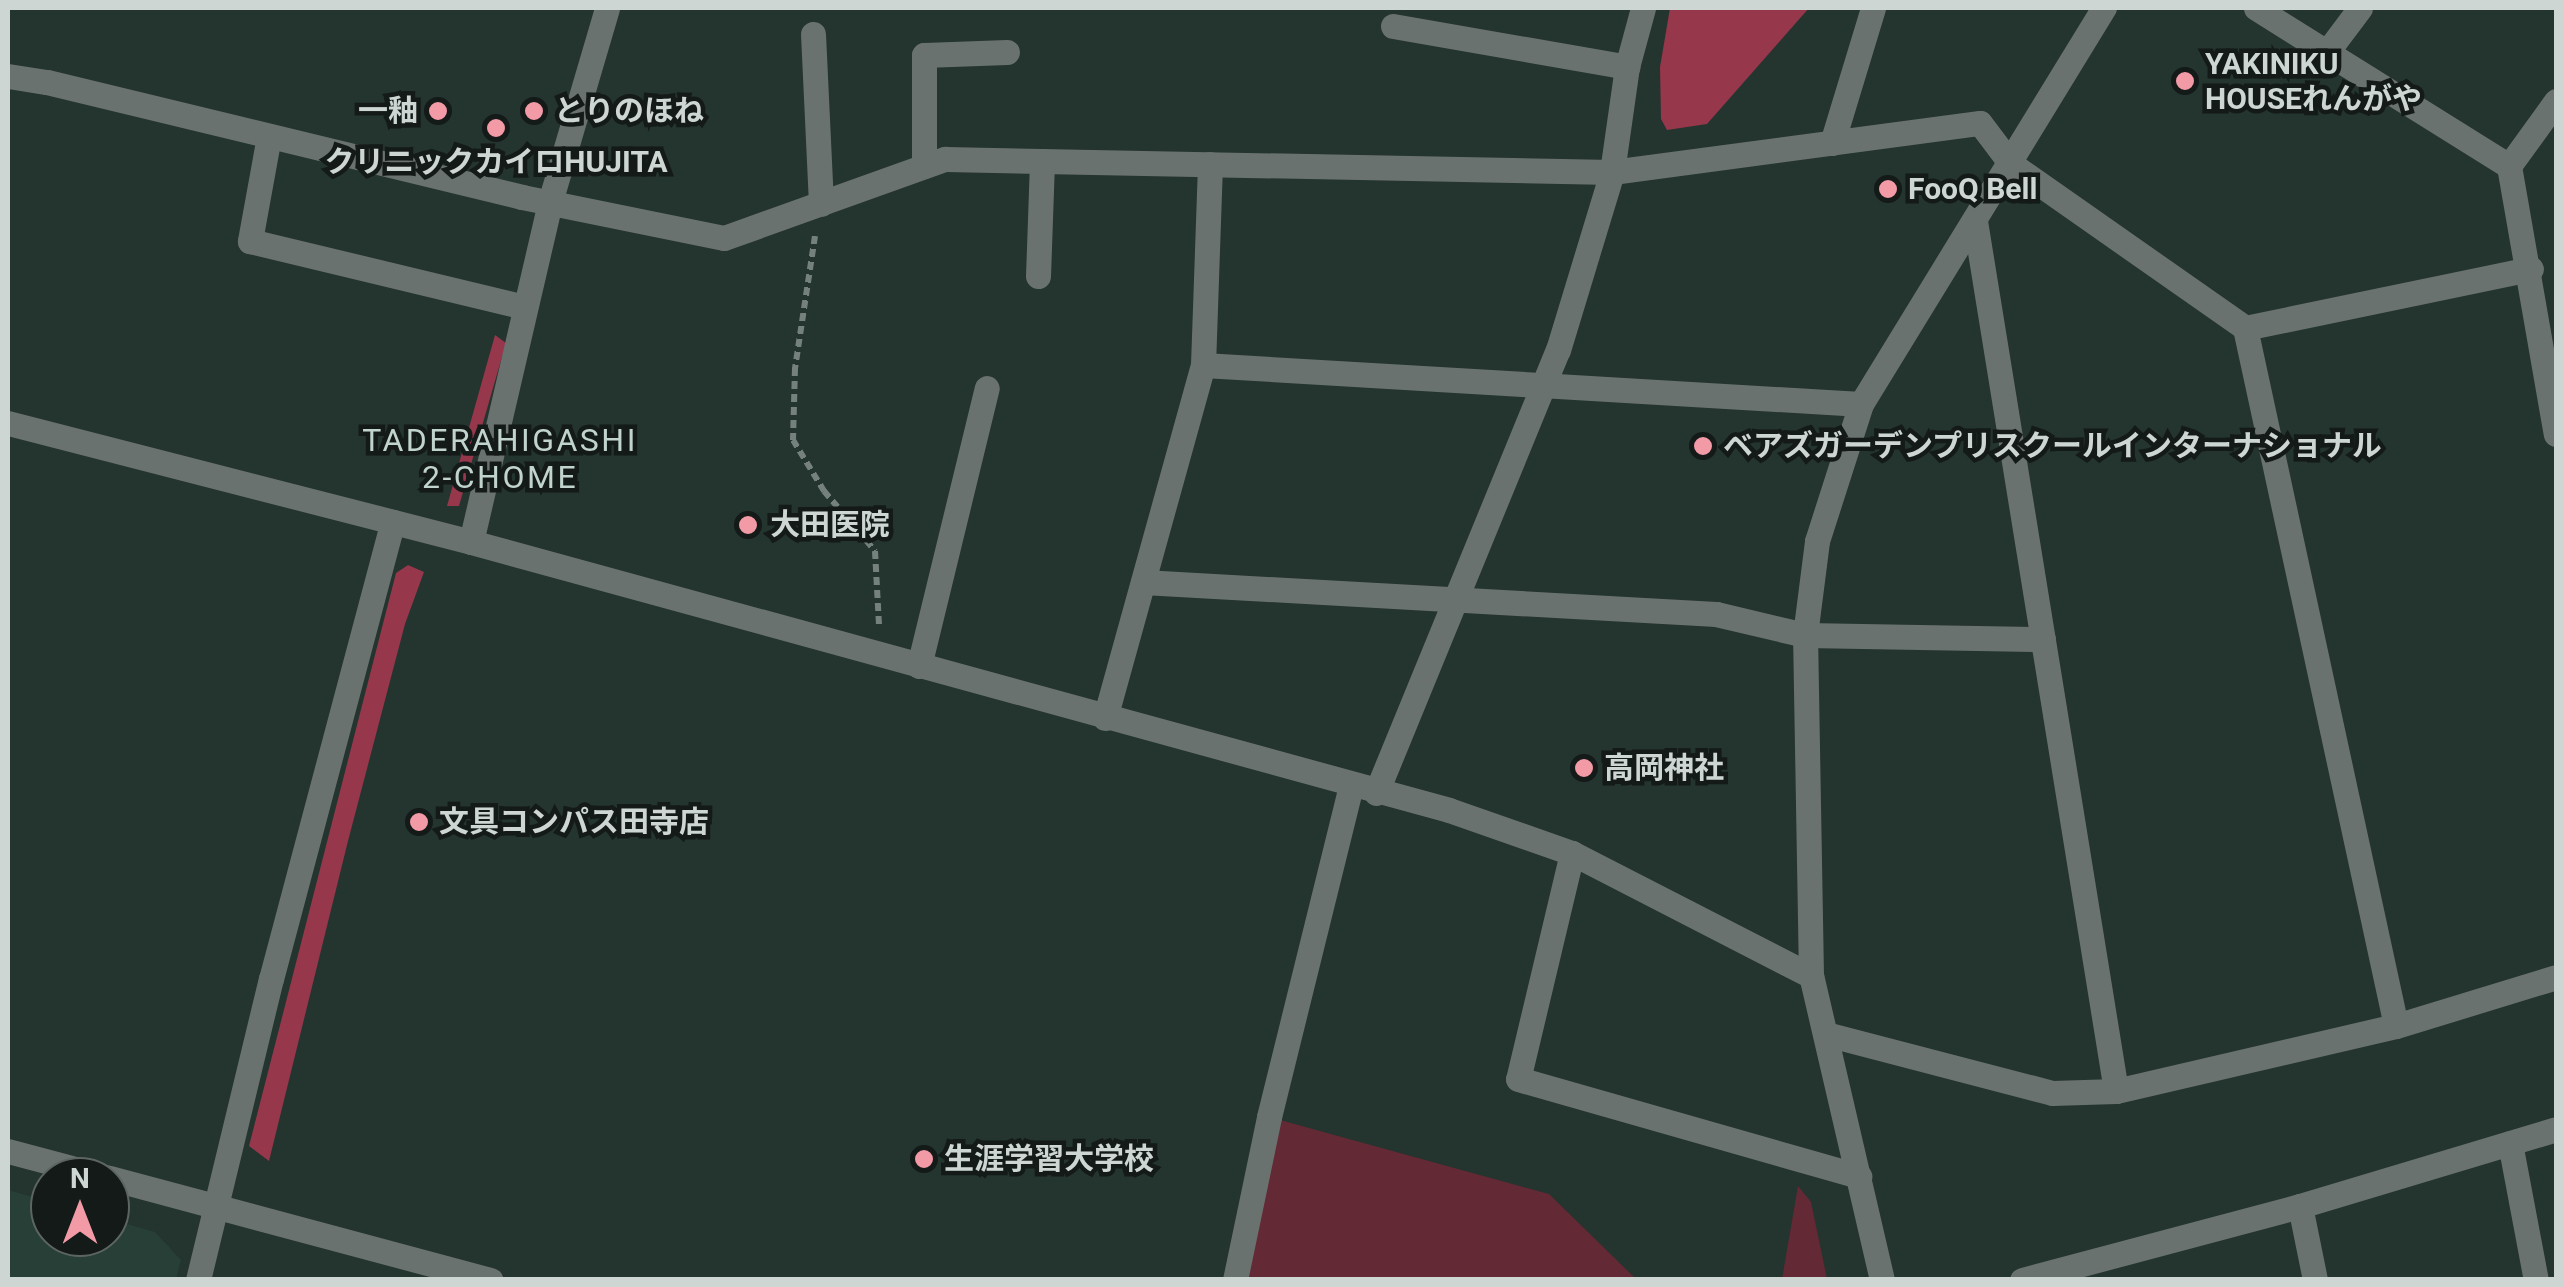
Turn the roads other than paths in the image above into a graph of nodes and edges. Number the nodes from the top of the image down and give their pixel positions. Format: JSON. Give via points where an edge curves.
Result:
{"nodes":[{"id":1,"x":606,"y":8,"type":"edge"},
{"id":2,"x":1643,"y":8,"type":"edge"},
{"id":3,"x":1874,"y":8,"type":"edge"},
{"id":4,"x":2104,"y":8,"type":"edge"},
{"id":5,"x":2256,"y":8,"type":"edge"},
{"id":6,"x":2360,"y":8,"type":"edge"},
{"id":7,"x":1393,"y":26,"type":"dead end"},
{"id":8,"x":813,"y":34,"type":"dead end"},
{"id":9,"x":1007,"y":52,"type":"dead end"},
{"id":10,"x":2326,"y":52,"type":"junction"},
{"id":11,"x":1627,"y":67,"type":"junction"},
{"id":12,"x":8,"y":76,"type":"edge"},
{"id":13,"x":2556,"y":100,"type":"edge"},
{"id":14,"x":269,"y":136,"type":"junction"},
{"id":15,"x":1832,"y":143,"type":"junction"},
{"id":16,"x":1042,"y":160,"type":"junction"},
{"id":17,"x":1210,"y":164,"type":"junction"},
{"id":18,"x":2011,"y":164,"type":"junction"},
{"id":19,"x":924,"y":166,"type":"junction"},
{"id":20,"x":2509,"y":166,"type":"junction"},
{"id":21,"x":1612,"y":172,"type":"junction"},
{"id":22,"x":550,"y":202,"type":"junction"},
{"id":23,"x":820,"y":204,"type":"junction"},
{"id":24,"x":1975,"y":221,"type":"junction"},
{"id":25,"x":2530,"y":268,"type":"junction"},
{"id":26,"x":1038,"y":276,"type":"dead end"},
{"id":27,"x":525,"y":306,"type":"junction"},
{"id":28,"x":2245,"y":328,"type":"junction"},
{"id":29,"x":1204,"y":365,"type":"junction"},
{"id":30,"x":988,"y":388,"type":"dead end"},
{"id":31,"x":1542,"y":388,"type":"junction"},
{"id":32,"x":1860,"y":404,"type":"junction"},
{"id":33,"x":8,"y":423,"type":"edge"},
{"id":34,"x":2556,"y":434,"type":"edge"},
{"id":35,"x":394,"y":522,"type":"junction"},
{"id":36,"x":471,"y":542,"type":"junction"},
{"id":37,"x":1143,"y":582,"type":"junction"},
{"id":38,"x":1455,"y":601,"type":"junction"},
{"id":39,"x":1806,"y":636,"type":"junction"},
{"id":40,"x":2043,"y":639,"type":"junction"},
{"id":41,"x":919,"y":666,"type":"junction"},
{"id":42,"x":1105,"y":718,"type":"junction"},
{"id":43,"x":1351,"y":786,"type":"junction"},
{"id":44,"x":1376,"y":793,"type":"junction"},
{"id":45,"x":1572,"y":853,"type":"junction"},
{"id":46,"x":1812,"y":976,"type":"junction"},
{"id":47,"x":2556,"y":977,"type":"edge"},
{"id":48,"x":2396,"y":1026,"type":"junction"},
{"id":49,"x":1826,"y":1034,"type":"junction"},
{"id":50,"x":2116,"y":1091,"type":"junction"},
{"id":51,"x":2556,"y":1129,"type":"edge"},
{"id":52,"x":2510,"y":1143,"type":"junction"},
{"id":53,"x":1859,"y":1176,"type":"junction"},
{"id":54,"x":130,"y":1184,"type":"edge"},
{"id":55,"x":216,"y":1206,"type":"junction"},
{"id":56,"x":2300,"y":1206,"type":"junction"},
{"id":57,"x":2098,"y":1270,"type":"edge"},
{"id":58,"x":198,"y":1280,"type":"edge"},
{"id":59,"x":491,"y":1280,"type":"edge"},
{"id":60,"x":1235,"y":1280,"type":"edge"},
{"id":61,"x":1882,"y":1280,"type":"edge"},
{"id":62,"x":2022,"y":1280,"type":"edge"},
{"id":63,"x":2315,"y":1280,"type":"edge"},
{"id":64,"x":2536,"y":1280,"type":"edge"}],
"edges":[{"from":1,"to":22,"type":"street"},
{"from":2,"to":11,"type":"street"},
{"from":3,"to":15,"type":"street"},
{"from":4,"to":18,"type":"street"},
{"from":5,"to":10,"type":"street"},
{"from":6,"to":10,"type":"street"},
{"from":7,"to":11,"type":"street"},
{"from":8,"to":23,"type":"street"},
{"from":9,"to":19,"type":"street","via":[[924,55]]},
{"from":10,"to":20,"type":"street"},
{"from":11,"to":21,"type":"street"},
{"from":12,"to":14,"type":"street"},
{"from":13,"to":20,"type":"street"},
{"from":14,"to":22,"type":"street"},
{"from":14,"to":27,"type":"street","via":[[250,241]]},
{"from":15,"to":18,"type":"street","via":[[1980,123]]},
{"from":15,"to":21,"type":"street"},
{"from":16,"to":17,"type":"street"},
{"from":16,"to":19,"type":"street","via":[[945,158]]},
{"from":16,"to":26,"type":"street"},
{"from":17,"to":21,"type":"street"},
{"from":17,"to":29,"type":"street"},
{"from":18,"to":24,"type":"street"},
{"from":18,"to":28,"type":"street"},
{"from":19,"to":23,"type":"street"},
{"from":20,"to":25,"type":"street"},
{"from":21,"to":31,"type":"street"},
{"from":22,"to":23,"type":"street","via":[[724,238]]},
{"from":22,"to":27,"type":"street"},
{"from":24,"to":32,"type":"street"},
{"from":24,"to":40,"type":"street"},
{"from":25,"to":28,"type":"street"},
{"from":25,"to":34,"type":"street"},
{"from":27,"to":36,"type":"street"},
{"from":28,"to":48,"type":"street"},
{"from":29,"to":31,"type":"street"},
{"from":29,"to":37,"type":"street"},
{"from":30,"to":41,"type":"street","via":[[963,432]]},
{"from":31,"to":32,"type":"street"},
{"from":31,"to":38,"type":"street"},
{"from":32,"to":39,"type":"street","via":[[1817,541]]},
{"from":33,"to":35,"type":"street"},
{"from":35,"to":36,"type":"street"},
{"from":35,"to":55,"type":"street"},
{"from":36,"to":41,"type":"street"},
{"from":37,"to":38,"type":"street"},
{"from":37,"to":42,"type":"street"},
{"from":38,"to":39,"type":"street","via":[[1716,614]]},
{"from":38,"to":44,"type":"street"},
{"from":39,"to":40,"type":"street"},
{"from":39,"to":46,"type":"street"},
{"from":40,"to":50,"type":"street"},
{"from":41,"to":42,"type":"street"},
{"from":42,"to":43,"type":"street"},
{"from":43,"to":44,"type":"street"},
{"from":43,"to":60,"type":"street"},
{"from":44,"to":45,"type":"street","via":[[1449,810]]},
{"from":45,"to":46,"type":"street"},
{"from":45,"to":53,"type":"street","via":[[1518,1079]]},
{"from":46,"to":49,"type":"street"},
{"from":47,"to":48,"type":"street"},
{"from":48,"to":50,"type":"street"},
{"from":49,"to":50,"type":"street","via":[[2052,1093]]},
{"from":49,"to":53,"type":"street"},
{"from":51,"to":52,"type":"street"},
{"from":52,"to":56,"type":"street"},
{"from":52,"to":64,"type":"street"},
{"from":53,"to":61,"type":"street"},
{"from":54,"to":55,"type":"street"},
{"from":55,"to":58,"type":"street"},
{"from":55,"to":59,"type":"street"},
{"from":56,"to":57,"type":"street"},
{"from":56,"to":63,"type":"street"},
{"from":57,"to":62,"type":"street"}]}
